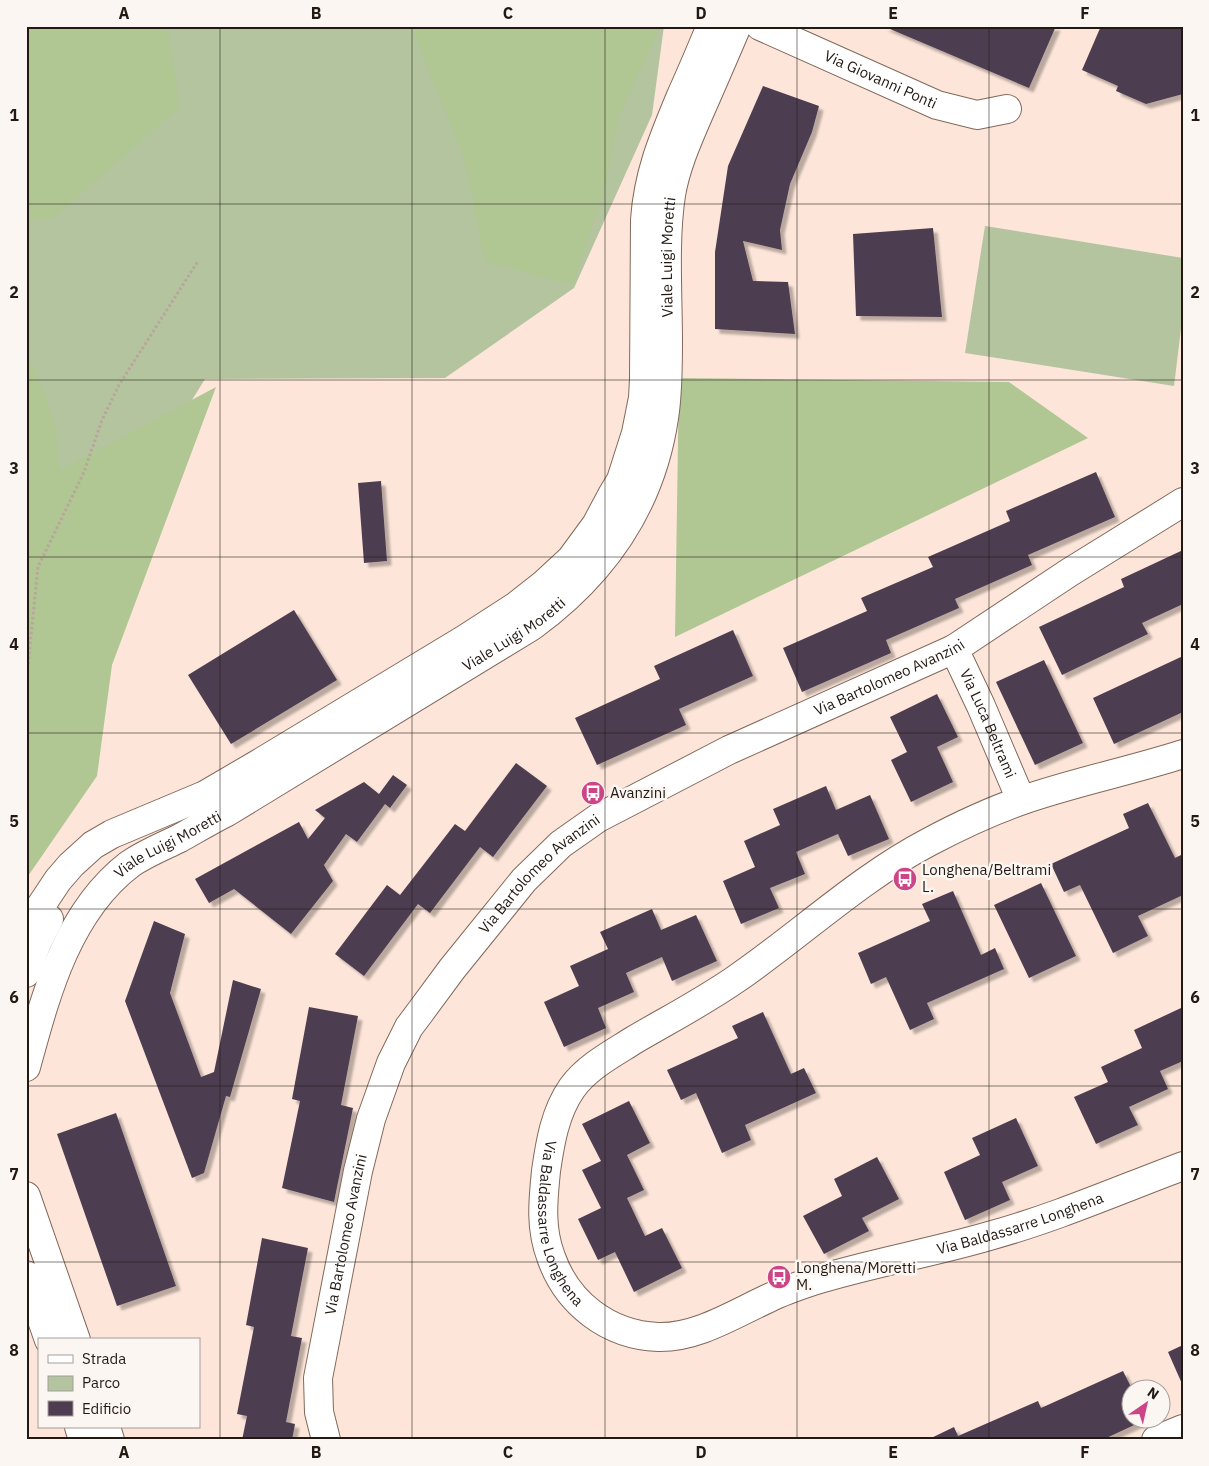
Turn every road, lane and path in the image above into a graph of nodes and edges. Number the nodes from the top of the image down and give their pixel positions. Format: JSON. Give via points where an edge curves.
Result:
{"nodes":[{"id":1,"x":711,"y":26,"type":"edge"},
{"id":2,"x":737,"y":26,"type":"edge"},
{"id":3,"x":760,"y":26,"type":"edge"},
{"id":4,"x":1007,"y":109,"type":"dead end"},
{"id":5,"x":198,"y":261,"type":"dead end"},
{"id":6,"x":1183,"y":502,"type":"edge"},
{"id":7,"x":954,"y":649,"type":"junction"},
{"id":8,"x":26,"y":684,"type":"edge"},
{"id":9,"x":1183,"y":754,"type":"edge"},
{"id":10,"x":1021,"y":800,"type":"junction"},
{"id":11,"x":100,"y":840,"type":"junction"},
{"id":12,"x":26,"y":934,"type":"edge"},
{"id":13,"x":26,"y":973,"type":"edge"},
{"id":14,"x":31,"y":1025,"type":"edge"},
{"id":15,"x":26,"y":1067,"type":"edge"},
{"id":16,"x":1183,"y":1166,"type":"edge"},
{"id":17,"x":26,"y":1196,"type":"edge"},
{"id":18,"x":26,"y":1275,"type":"edge"},
{"id":19,"x":48,"y":1338,"type":"edge"},
{"id":20,"x":75,"y":1338,"type":"edge"},
{"id":21,"x":78,"y":1428,"type":"edge"},
{"id":22,"x":106,"y":1428,"type":"edge"},
{"id":23,"x":1183,"y":1429,"type":"edge"},
{"id":24,"x":83,"y":1440,"type":"edge"},
{"id":25,"x":110,"y":1440,"type":"edge"},
{"id":26,"x":326,"y":1440,"type":"edge"},
{"id":27,"x":1156,"y":1440,"type":"edge"}],
"edges":[{"from":1,"to":11,"type":"street","name":"Viale Luigi Moretti","via":[[662,141],[649,185],[644,256],[644,379],[636,433],[620,480],[587,538],[544,584],[465,639],[205,795]]},
{"from":2,"to":14,"type":"street","name":"Viale Luigi Moretti","via":[[683,149],[674,180],[668,221],[668,375],[664,424],[646,487],[610,551],[577,589],[532,626],[227,812],[144,855],[117,876],[89,908],[70,939]]},
{"from":3,"to":4,"type":"street","name":"Via Giovanni Ponti","via":[[937,105],[977,115]]},
{"from":5,"to":8,"type":"path","via":[[118,385],[84,472],[38,567]]},
{"from":6,"to":7,"type":"street","name":"Via Bartolomeo Avanzini"},
{"from":7,"to":10,"type":"street","name":"Via Luca Beltrami"},
{"from":7,"to":26,"type":"street","name":"Via Bartolomeo Avanzini","via":[[729,750],[598,818],[561,844],[524,880],[452,969],[409,1027],[371,1119],[318,1378],[319,1412]]},
{"from":9,"to":10,"type":"street","name":"Via Baldassarre Longhena"},
{"from":10,"to":16,"type":"street","name":"Via Baldassarre Longhena","via":[[916,849],[735,980],[610,1055],[578,1080],[560,1110],[547,1166],[542,1221],[555,1269],[572,1296],[596,1318],[612,1327],[655,1337],[683,1334],[809,1283],[1005,1232]]},
{"from":11,"to":12,"type":"street","name":"Viale Luigi Moretti","via":[[79,856],[58,880]]},
{"from":11,"to":13,"type":"street","via":[[48,919]]},
{"from":14,"to":15,"type":"street","name":"Viale Luigi Moretti"},
{"from":17,"to":20,"type":"street"},
{"from":18,"to":19,"type":"street"},
{"from":21,"to":24,"type":"street"},
{"from":22,"to":25,"type":"street"},
{"from":23,"to":27,"type":"street"}]}
